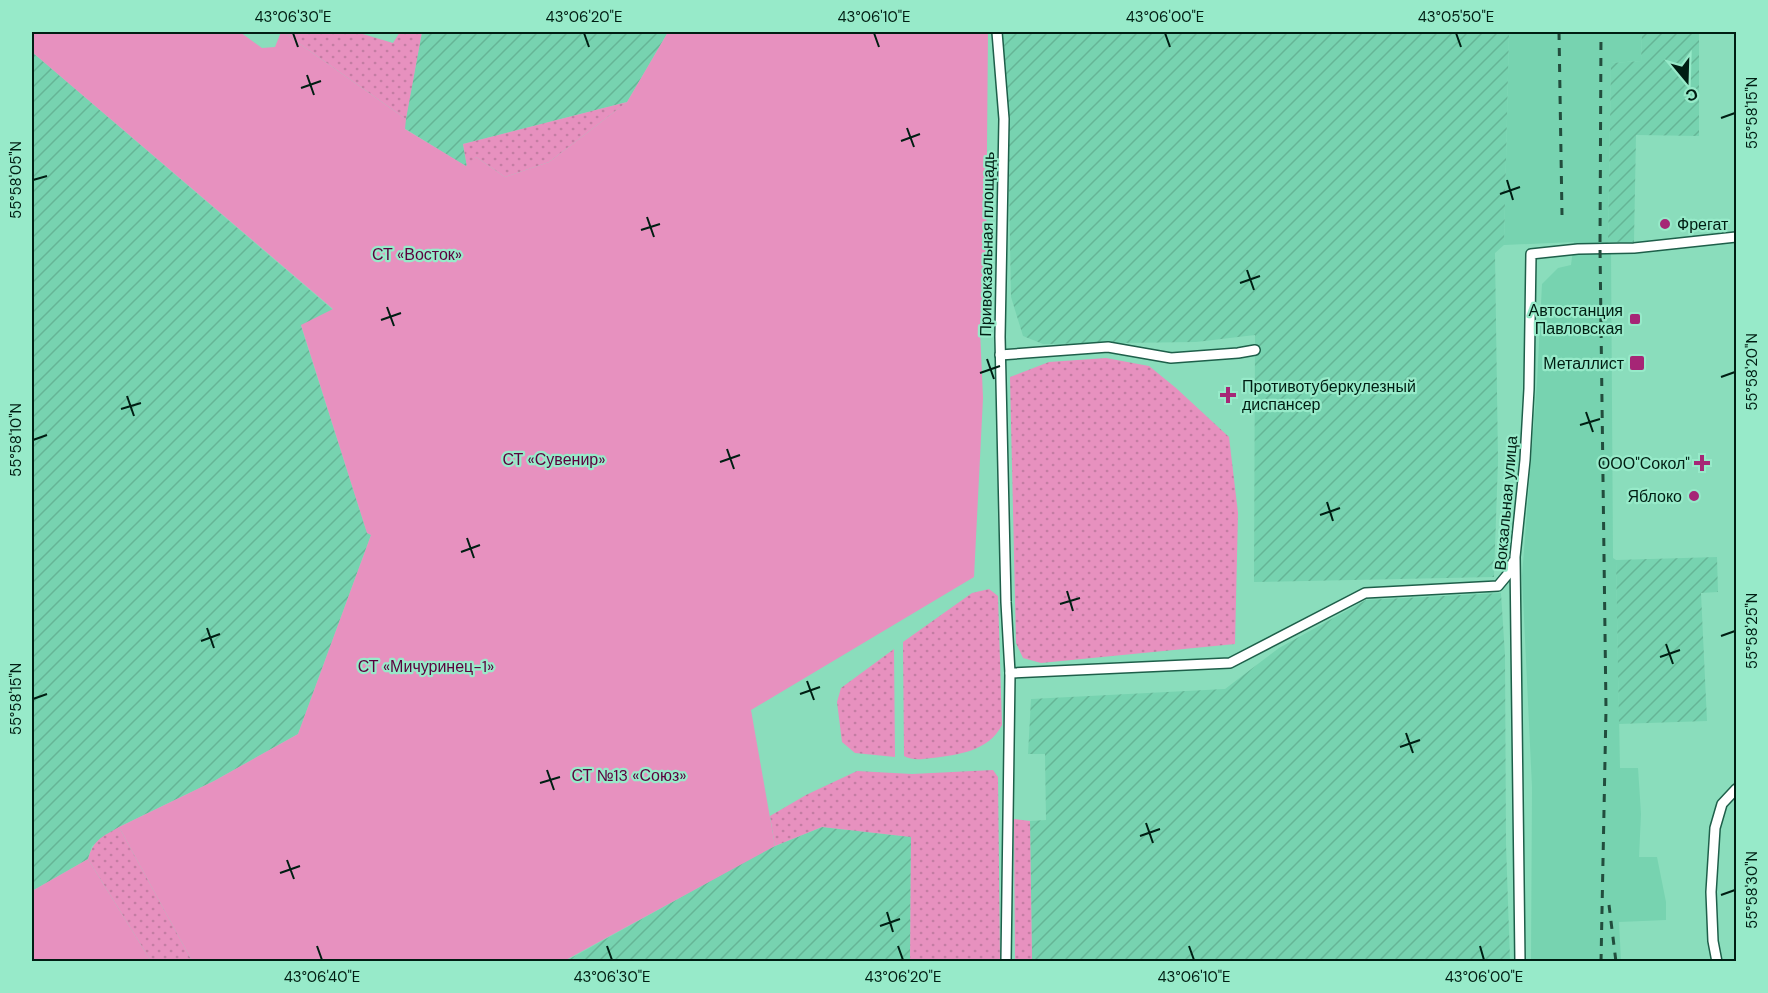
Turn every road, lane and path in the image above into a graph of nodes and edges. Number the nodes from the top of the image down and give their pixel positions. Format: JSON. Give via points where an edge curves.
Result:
{"nodes":[{"id":1,"x":997,"y":32,"type":"edge"},
{"id":2,"x":1737,"y":237,"type":"edge"},
{"id":3,"x":1255,"y":350,"type":"dead end"},
{"id":4,"x":1000,"y":355,"type":"junction"},
{"id":5,"x":1515,"y":557,"type":"junction"},
{"id":6,"x":1010,"y":673,"type":"junction"},
{"id":7,"x":1737,"y":789,"type":"edge"},
{"id":8,"x":1006,"y":962,"type":"edge"},
{"id":9,"x":1520,"y":962,"type":"edge"},
{"id":10,"x":1717,"y":962,"type":"edge"}],
"edges":[{"from":1,"to":4,"type":"street","name":"Привокзальная площадь","via":[[1004,119]]},
{"from":2,"to":5,"type":"street","name":"Вокзальная улица","via":[[1531,254],[1529,389]]},
{"from":3,"to":4,"type":"street","via":[[1171,358],[1108,347]]},
{"from":4,"to":6,"type":"street","name":"Привокзальная площадь"},
{"from":5,"to":6,"type":"street","via":[[1498,586],[1365,593],[1230,663]]},
{"from":5,"to":9,"type":"street","name":"Вокзальная улица"},
{"from":6,"to":8,"type":"street","name":"Привокзальная площадь"},
{"from":7,"to":10,"type":"street","via":[[1722,804],[1715,828],[1711,892]]}]}
